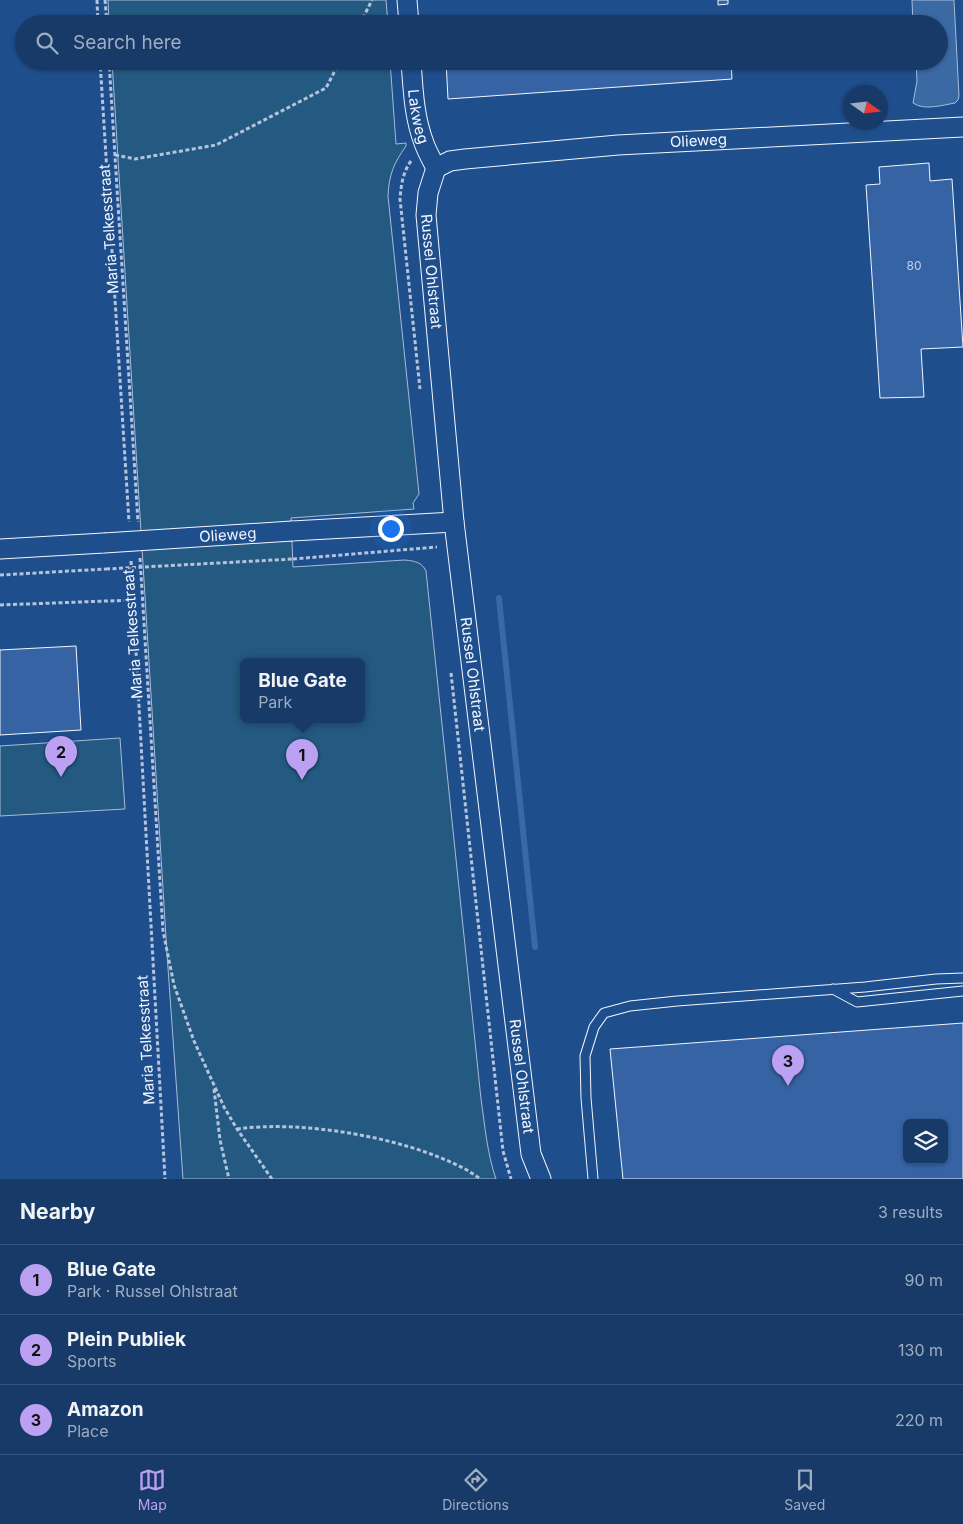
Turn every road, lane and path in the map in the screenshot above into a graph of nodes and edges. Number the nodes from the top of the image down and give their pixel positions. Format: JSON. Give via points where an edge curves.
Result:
{"nodes":[{"id":1,"x":97,"y":0,"type":"edge"},
{"id":2,"x":105,"y":0,"type":"edge"},
{"id":3,"x":372,"y":0,"type":"edge"},
{"id":4,"x":407,"y":0,"type":"edge"},
{"id":5,"x":98,"y":15,"type":"edge"},
{"id":6,"x":106,"y":15,"type":"edge"},
{"id":7,"x":364,"y":15,"type":"edge"},
{"id":8,"x":408,"y":15,"type":"edge"},
{"id":9,"x":101,"y":70,"type":"edge"},
{"id":10,"x":110,"y":70,"type":"edge"},
{"id":11,"x":335,"y":70,"type":"edge"},
{"id":12,"x":412,"y":70,"type":"edge"},
{"id":13,"x":963,"y":127,"type":"edge"},
{"id":14,"x":115,"y":155,"type":"junction"},
{"id":15,"x":436,"y":168,"type":"junction"},
{"id":16,"x":454,"y":522,"type":"junction"},
{"id":17,"x":138,"y":523,"type":"dead end"},
{"id":18,"x":130,"y":530,"type":"dead end"},
{"id":19,"x":0,"y":549,"type":"edge"},
{"id":20,"x":140,"y":553,"type":"dead end"},
{"id":21,"x":438,"y":556,"type":"dead end"},
{"id":22,"x":131,"y":560,"type":"dead end"},
{"id":23,"x":0,"y":575,"type":"edge"},
{"id":24,"x":134,"y":600,"type":"junction"},
{"id":25,"x":0,"y":605,"type":"edge"},
{"id":26,"x":450,"y":668,"type":"dead end"},
{"id":27,"x":963,"y":978,"type":"edge"},
{"id":28,"x":833,"y":989,"type":"junction"},
{"id":29,"x":963,"y":992,"type":"edge"},
{"id":30,"x":214,"y":1086,"type":"junction"},
{"id":31,"x":237,"y":1129,"type":"junction"},
{"id":32,"x":165,"y":1179,"type":"edge"},
{"id":33,"x":229,"y":1179,"type":"edge"},
{"id":34,"x":272,"y":1179,"type":"edge"},
{"id":35,"x":480,"y":1179,"type":"edge"},
{"id":36,"x":510,"y":1179,"type":"edge"},
{"id":37,"x":541,"y":1179,"type":"edge"},
{"id":38,"x":592,"y":1179,"type":"edge"}],
"edges":[{"from":1,"to":5,"type":"path"},
{"from":2,"to":6,"type":"path"},
{"from":3,"to":7,"type":"path"},
{"from":4,"to":8,"type":"street"},
{"from":9,"to":18,"type":"path","name":"Maria Telkesstraat"},
{"from":10,"to":14,"type":"path","name":"Maria Telkesstraat"},
{"from":11,"to":14,"type":"path","via":[[326,88],[216,145],[135,159]]},
{"from":12,"to":15,"type":"street","name":"Lakweg","via":[[419,127]]},
{"from":13,"to":15,"type":"street","name":"Olieweg","via":[[618,145],[465,159],[450,161]]},
{"from":14,"to":17,"type":"path","name":"Maria Telkesstraat"},
{"from":15,"to":16,"type":"street","name":"Russel Ohlstraat","via":[[428,193],[426,215]]},
{"from":16,"to":19,"type":"street","name":"Olieweg","bridge":true},
{"from":16,"to":37,"type":"street","name":"Russel Ohlstraat","via":[[531,1154]]},
{"from":20,"to":30,"type":"path","name":"Maria Telkesstraat","via":[[163,931],[174,985]]},
{"from":21,"to":23,"type":"path","bridge":true,"via":[[437,547],[293,559]]},
{"from":22,"to":24,"type":"path","name":"Maria Telkesstraat"},
{"from":24,"to":25,"type":"path"},
{"from":24,"to":32,"type":"path","name":"Maria Telkesstraat"},
{"from":26,"to":36,"type":"path","via":[[503,1151]]},
{"from":27,"to":28,"type":"lane"},
{"from":28,"to":29,"type":"lane","via":[[857,1002]]},
{"from":28,"to":38,"type":"lane","via":[[658,1003],[604,1013],[594,1027],[585,1056]]},
{"from":30,"to":31,"type":"path","name":"Maria Telkesstraat"},
{"from":30,"to":33,"type":"path","via":[[220,1140]]},
{"from":31,"to":34,"type":"path","name":"Maria Telkesstraat"},
{"from":31,"to":35,"type":"path","via":[[286,1126],[375,1139],[418,1150],[461,1167]]}]}
